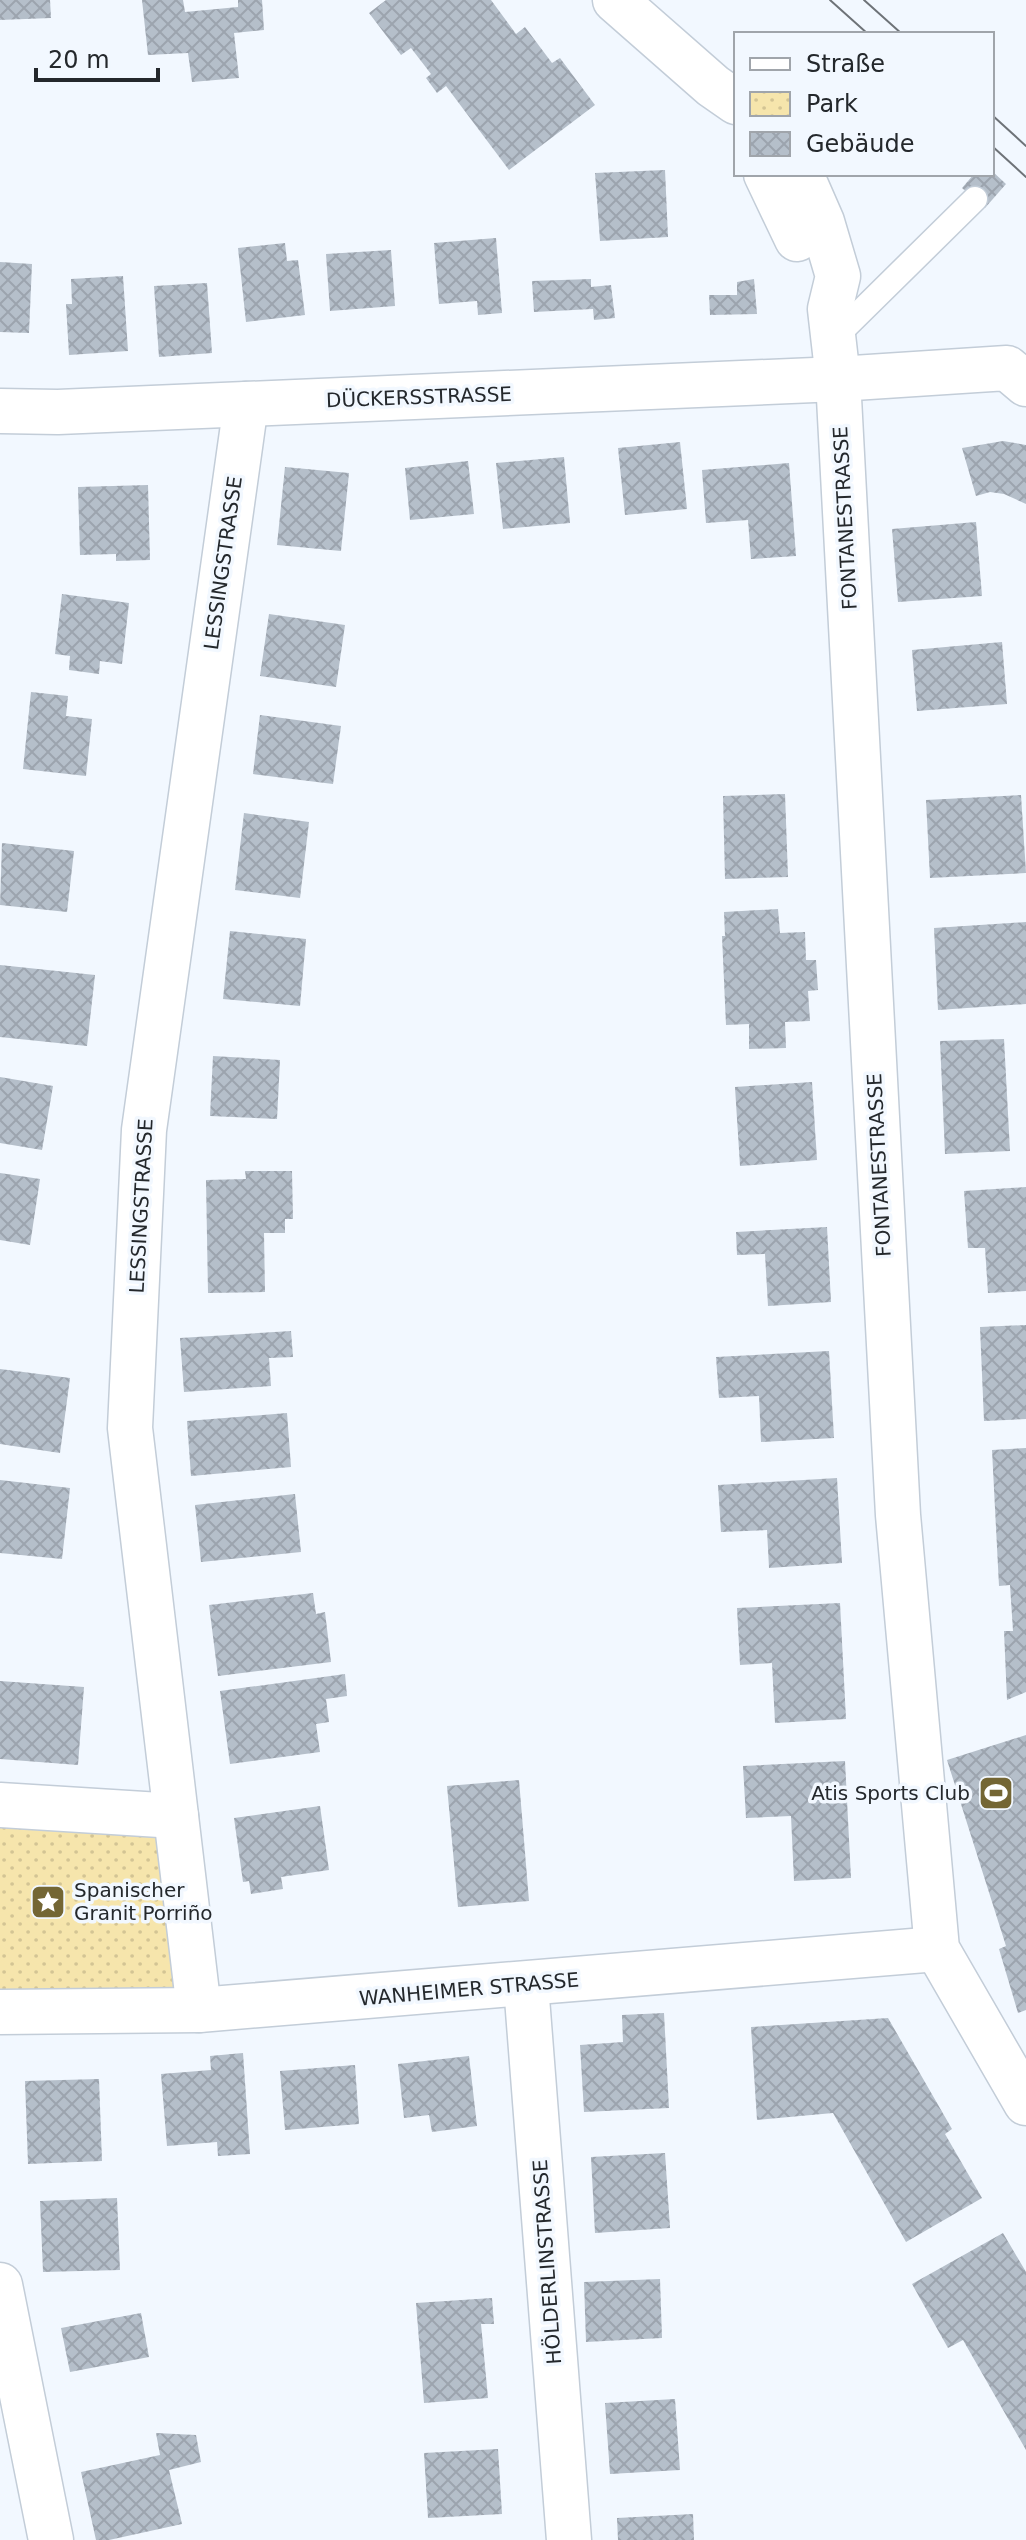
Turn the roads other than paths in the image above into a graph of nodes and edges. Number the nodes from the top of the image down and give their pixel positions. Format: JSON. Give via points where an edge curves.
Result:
{"nodes":[{"id":1,"x":615,"y":0,"type":"edge"},
{"id":2,"x":724,"y":94,"type":"edge"},
{"id":3,"x":734,"y":119,"type":"edge"},
{"id":4,"x":767,"y":176,"type":"edge"},
{"id":5,"x":802,"y":176,"type":"edge"},
{"id":6,"x":975,"y":199,"type":"dead end"},
{"id":7,"x":834,"y":342,"type":"junction"},
{"id":8,"x":1026,"y":384,"type":"edge"},
{"id":9,"x":246,"y":404,"type":"junction"},
{"id":10,"x":0,"y":411,"type":"edge"},
{"id":11,"x":0,"y":1805,"type":"edge"},
{"id":12,"x":176,"y":1816,"type":"junction"},
{"id":13,"x":937,"y":1949,"type":"junction"},
{"id":14,"x":526,"y":1985,"type":"junction"},
{"id":15,"x":199,"y":2010,"type":"junction"},
{"id":16,"x":0,"y":2012,"type":"edge"},
{"id":17,"x":1026,"y":2103,"type":"edge"},
{"id":18,"x":0,"y":2285,"type":"edge"},
{"id":19,"x":51,"y":2540,"type":"edge"},
{"id":20,"x":569,"y":2540,"type":"edge"}],
"edges":[{"from":1,"to":2,"type":"street"},
{"from":2,"to":3,"type":"street"},
{"from":4,"to":7,"type":"street","via":[[796,235]]},
{"from":5,"to":7,"type":"street","name":"FONTANESTRASSE","via":[[838,276]]},
{"from":6,"to":7,"type":"lane"},
{"from":7,"to":8,"type":"street","name":"DÜCKERSSTRASSE","via":[[1007,368]]},
{"from":7,"to":9,"type":"street","name":"DÜCKERSSTRASSE"},
{"from":7,"to":13,"type":"street","name":"FONTANESTRASSE","via":[[898,1515]]},
{"from":9,"to":10,"type":"street","name":"DÜCKERSSTRASSE"},
{"from":9,"to":12,"type":"street","name":"LESSINGSTRASSE","via":[[143,1146],[130,1428]]},
{"from":11,"to":12,"type":"street"},
{"from":12,"to":15,"type":"street","name":"LESSINGSTRASSE"},
{"from":13,"to":14,"type":"street","name":"WANHEIMER STRASSE"},
{"from":13,"to":17,"type":"street"},
{"from":14,"to":15,"type":"street","name":"WANHEIMER STRASSE"},
{"from":14,"to":20,"type":"street","name":"HÖLDERLINSTRASSE"},
{"from":15,"to":16,"type":"street","name":"WANHEIMER STRASSE"},
{"from":18,"to":19,"type":"street"}]}
